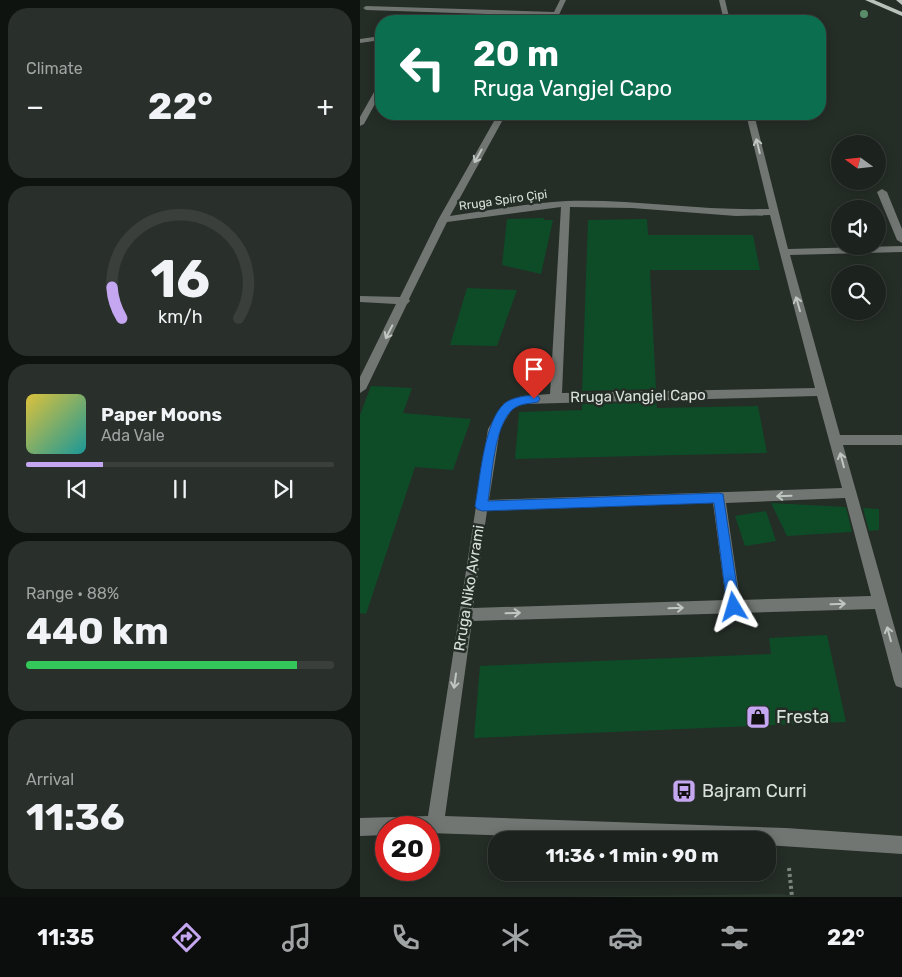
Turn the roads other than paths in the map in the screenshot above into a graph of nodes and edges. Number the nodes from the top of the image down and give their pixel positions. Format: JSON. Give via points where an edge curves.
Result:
{"nodes":[{"id":1,"x":563,"y":0,"type":"edge"},
{"id":2,"x":722,"y":0,"type":"edge"},
{"id":3,"x":868,"y":0,"type":"edge"},
{"id":4,"x":899,"y":0,"type":"edge"},
{"id":5,"x":902,"y":3,"type":"edge"},
{"id":6,"x":366,"y":8,"type":"dead end"},
{"id":7,"x":556,"y":14,"type":"joint"},
{"id":8,"x":902,"y":14,"type":"edge"},
{"id":9,"x":725,"y":15,"type":"edge"},
{"id":10,"x":375,"y":39,"type":"edge"},
{"id":11,"x":360,"y":41,"type":"edge"},
{"id":12,"x":375,"y":102,"type":"edge"},
{"id":13,"x":499,"y":120,"type":"edge"},
{"id":14,"x":752,"y":120,"type":"edge"},
{"id":15,"x":360,"y":124,"type":"edge"},
{"id":16,"x":882,"y":192,"type":"dead end"},
{"id":17,"x":566,"y":204,"type":"junction"},
{"id":18,"x":775,"y":212,"type":"junction"},
{"id":19,"x":443,"y":220,"type":"junction"},
{"id":20,"x":902,"y":240,"type":"edge"},
{"id":21,"x":902,"y":249,"type":"edge"},
{"id":22,"x":785,"y":252,"type":"junction"},
{"id":23,"x":360,"y":299,"type":"edge"},
{"id":24,"x":405,"y":300,"type":"junction"},
{"id":25,"x":360,"y":389,"type":"edge"},
{"id":26,"x":822,"y":392,"type":"junction"},
{"id":27,"x":556,"y":398,"type":"junction"},
{"id":28,"x":837,"y":440,"type":"junction"},
{"id":29,"x":902,"y":440,"type":"edge"},
{"id":30,"x":851,"y":493,"type":"junction"},
{"id":31,"x":719,"y":498,"type":"junction"},
{"id":32,"x":482,"y":506,"type":"junction"},
{"id":33,"x":880,"y":602,"type":"junction"},
{"id":34,"x":734,"y":607,"type":"junction"},
{"id":35,"x":465,"y":615,"type":"junction"},
{"id":36,"x":902,"y":681,"type":"edge"},
{"id":37,"x":435,"y":816,"type":"edge"},
{"id":38,"x":440,"y":824,"type":"edge"},
{"id":39,"x":375,"y":826,"type":"edge"},
{"id":40,"x":360,"y":827,"type":"edge"},
{"id":41,"x":902,"y":845,"type":"edge"}],
"edges":[{"from":1,"to":7,"type":"street"},
{"from":2,"to":9,"type":"street"},
{"from":3,"to":8,"type":"main road"},
{"from":4,"to":5,"type":"main road"},
{"from":6,"to":7,"type":"street"},
{"from":10,"to":11,"type":"street"},
{"from":12,"to":15,"type":"street"},
{"from":13,"to":19,"type":"street","name":"Rruga Spiro Çipi","one_way":true},
{"from":18,"to":14,"type":"street","one_way":true},
{"from":16,"to":20,"type":"street"},
{"from":17,"to":18,"type":"street","via":[[632,204],[727,212]]},
{"from":17,"to":19,"type":"street","name":"Rruga Spiro Çipi"},
{"from":17,"to":27,"type":"street","name":"Rruga Vangjel Capo"},
{"from":18,"to":22,"type":"street"},
{"from":19,"to":24,"type":"street","name":"Rruga Spiro Çipi"},
{"from":21,"to":22,"type":"street"},
{"from":26,"to":22,"type":"street","one_way":true},
{"from":23,"to":24,"type":"street"},
{"from":24,"to":25,"type":"street","name":"Rruga Spiro Çipi","one_way":true},
{"from":26,"to":27,"type":"street","name":"Rruga Vangjel Capo"},
{"from":26,"to":28,"type":"street"},
{"from":27,"to":32,"type":"street","name":"Rruga Niko Avrami","via":[[522,400],[508,406],[494,429]]},
{"from":28,"to":29,"type":"street"},
{"from":30,"to":28,"type":"street","one_way":true},
{"from":30,"to":31,"type":"street","one_way":true},
{"from":30,"to":33,"type":"street"},
{"from":31,"to":32,"type":"street"},
{"from":31,"to":34,"type":"street"},
{"from":32,"to":35,"type":"street","name":"Rruga Niko Avrami"},
{"from":34,"to":33,"type":"street","one_way":true},
{"from":36,"to":33,"type":"street","one_way":true},
{"from":35,"to":34,"type":"street","one_way":true},
{"from":35,"to":37,"type":"street","name":"Rruga Niko Avrami","one_way":true},
{"from":38,"to":41,"type":"street","via":[[786,837]]},
{"from":39,"to":40,"type":"street"}]}
